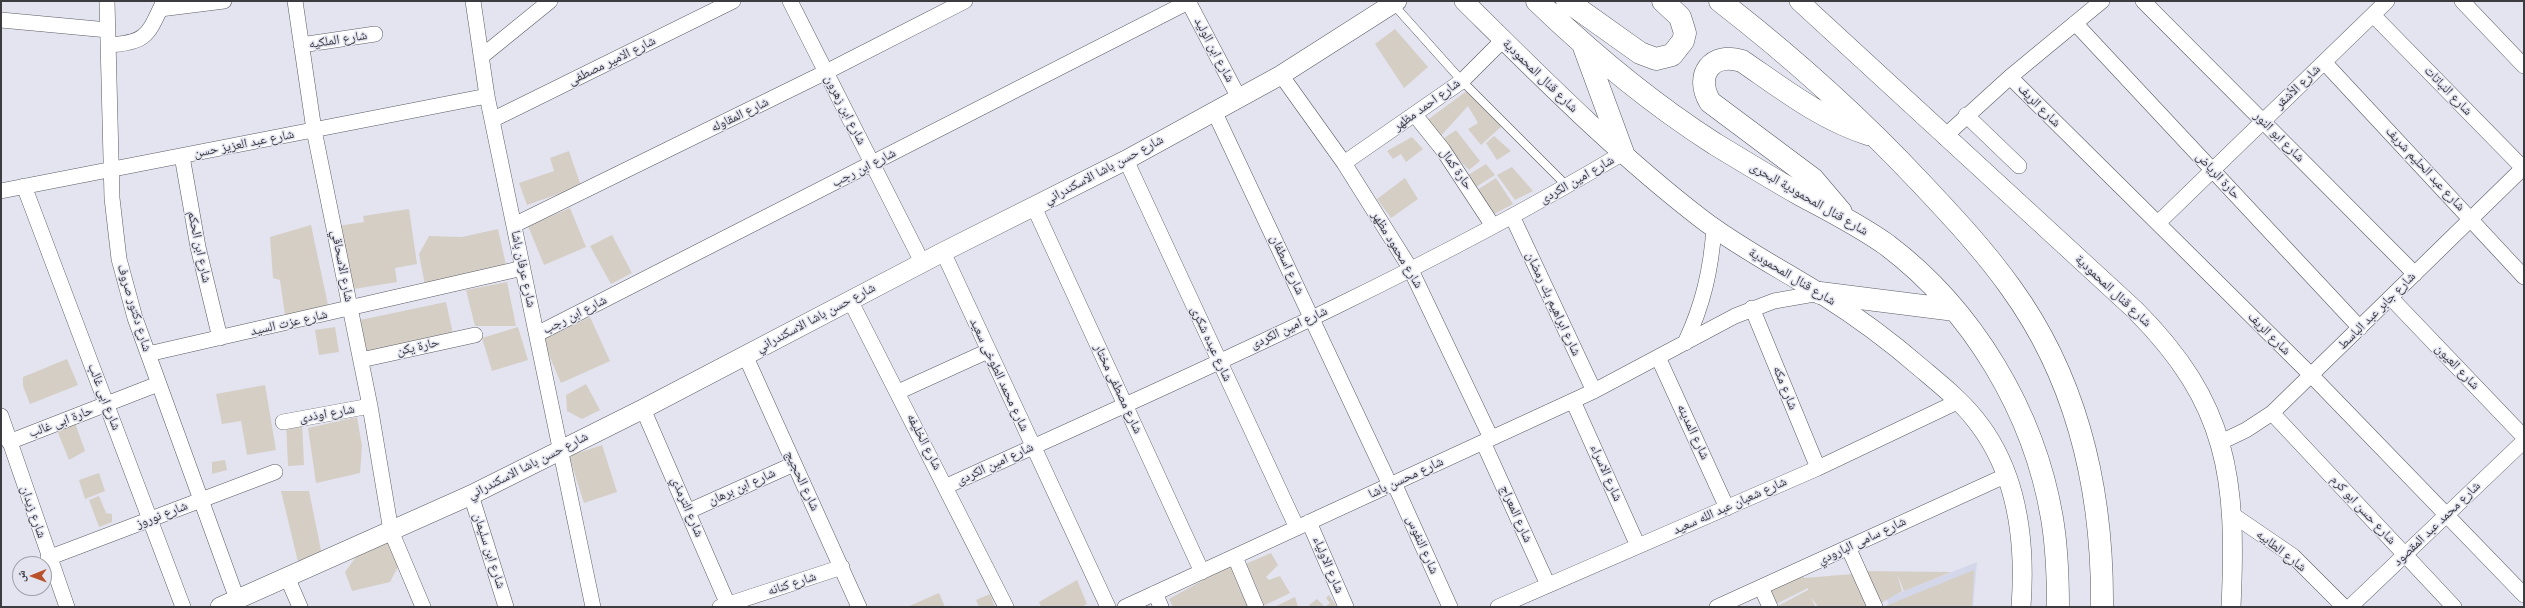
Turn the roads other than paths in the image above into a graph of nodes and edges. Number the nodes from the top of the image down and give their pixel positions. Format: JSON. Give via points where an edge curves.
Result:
{"nodes":[{"id":1,"x":107,"y":1,"type":"edge"},
{"id":2,"x":224,"y":1,"type":"edge"},
{"id":3,"x":295,"y":1,"type":"edge"},
{"id":4,"x":473,"y":1,"type":"edge"},
{"id":5,"x":550,"y":1,"type":"edge"},
{"id":6,"x":733,"y":1,"type":"edge"},
{"id":7,"x":790,"y":1,"type":"edge"},
{"id":8,"x":965,"y":1,"type":"edge"},
{"id":9,"x":1189,"y":1,"type":"edge"},
{"id":10,"x":1464,"y":1,"type":"edge"},
{"id":11,"x":1537,"y":1,"type":"edge"},
{"id":12,"x":1567,"y":1,"type":"edge"},
{"id":13,"x":1663,"y":1,"type":"edge"},
{"id":14,"x":1720,"y":1,"type":"edge"},
{"id":15,"x":1799,"y":1,"type":"edge"},
{"id":16,"x":2102,"y":1,"type":"edge"},
{"id":17,"x":2143,"y":1,"type":"edge"},
{"id":18,"x":2387,"y":1,"type":"edge"},
{"id":19,"x":2462,"y":1,"type":"edge"},
{"id":20,"x":1395,"y":3,"type":"edge"},
{"id":21,"x":162,"y":5,"type":"edge"},
{"id":22,"x":2373,"y":15,"type":"junction"},
{"id":23,"x":1,"y":20,"type":"edge"},
{"id":24,"x":2075,"y":23,"type":"junction"},
{"id":25,"x":108,"y":30,"type":"junction"},
{"id":26,"x":375,"y":34,"type":"dead end"},
{"id":27,"x":1503,"y":40,"type":"junction"},
{"id":28,"x":108,"y":45,"type":"junction"},
{"id":29,"x":301,"y":45,"type":"junction"},
{"id":30,"x":1584,"y":47,"type":"junction"},
{"id":31,"x":481,"y":57,"type":"junction"},
{"id":32,"x":2324,"y":62,"type":"junction"},
{"id":33,"x":2524,"y":66,"type":"edge"},
{"id":34,"x":826,"y":72,"type":"junction"},
{"id":35,"x":1281,"y":75,"type":"junction"},
{"id":36,"x":2010,"y":77,"type":"junction"},
{"id":37,"x":1462,"y":81,"type":"junction"},
{"id":38,"x":487,"y":96,"type":"junction"},
{"id":39,"x":1239,"y":98,"type":"junction"},
{"id":40,"x":1214,"y":111,"type":"junction"},
{"id":41,"x":1415,"y":114,"type":"junction"},
{"id":42,"x":1966,"y":115,"type":"junction"},
{"id":43,"x":492,"y":120,"type":"junction"},
{"id":44,"x":2263,"y":121,"type":"junction"},
{"id":45,"x":314,"y":130,"type":"junction"},
{"id":46,"x":1877,"y":136,"type":"junction"},
{"id":47,"x":1944,"y":137,"type":"junction"},
{"id":48,"x":1623,"y":153,"type":"junction"},
{"id":49,"x":182,"y":156,"type":"junction"},
{"id":50,"x":1126,"y":160,"type":"junction"},
{"id":51,"x":1344,"y":163,"type":"junction"},
{"id":52,"x":872,"y":164,"type":"junction"},
{"id":53,"x":2019,"y":166,"type":"dead end"},
{"id":54,"x":2523,"y":167,"type":"edge"},
{"id":55,"x":111,"y":169,"type":"junction"},
{"id":56,"x":2213,"y":170,"type":"junction"},
{"id":57,"x":24,"y":186,"type":"junction"},
{"id":58,"x":1567,"y":186,"type":"junction"},
{"id":59,"x":1,"y":191,"type":"edge"},
{"id":60,"x":1034,"y":207,"type":"junction"},
{"id":61,"x":1512,"y":216,"type":"junction"},
{"id":62,"x":1845,"y":217,"type":"junction"},
{"id":63,"x":2471,"y":219,"type":"junction"},
{"id":64,"x":2158,"y":223,"type":"junction"},
{"id":65,"x":514,"y":225,"type":"junction"},
{"id":66,"x":1493,"y":226,"type":"junction"},
{"id":67,"x":1714,"y":228,"type":"junction"},
{"id":68,"x":943,"y":252,"type":"junction"},
{"id":69,"x":922,"y":262,"type":"junction"},
{"id":70,"x":523,"y":268,"type":"junction"},
{"id":71,"x":1410,"y":268,"type":"junction"},
{"id":72,"x":2415,"y":274,"type":"junction"},
{"id":73,"x":2524,"y":277,"type":"edge"},
{"id":74,"x":1820,"y":293,"type":"junction"},
{"id":75,"x":2391,"y":298,"type":"junction"},
{"id":76,"x":850,"y":300,"type":"junction"},
{"id":77,"x":1752,"y":308,"type":"junction"},
{"id":78,"x":351,"y":309,"type":"junction"},
{"id":79,"x":1955,"y":310,"type":"junction"},
{"id":80,"x":1312,"y":318,"type":"junction"},
{"id":81,"x":2360,"y":328,"type":"junction"},
{"id":82,"x":475,"y":334,"type":"dead end"},
{"id":83,"x":537,"y":334,"type":"junction"},
{"id":84,"x":220,"y":338,"type":"junction"},
{"id":85,"x":1685,"y":343,"type":"junction"},
{"id":86,"x":988,"y":351,"type":"junction"},
{"id":87,"x":148,"y":354,"type":"junction"},
{"id":88,"x":745,"y":356,"type":"junction"},
{"id":89,"x":1658,"y":357,"type":"junction"},
{"id":90,"x":361,"y":360,"type":"junction"},
{"id":91,"x":1218,"y":361,"type":"junction"},
{"id":92,"x":2312,"y":376,"type":"junction"},
{"id":93,"x":158,"y":384,"type":"junction"},
{"id":94,"x":1594,"y":391,"type":"junction"},
{"id":95,"x":898,"y":392,"type":"junction"},
{"id":96,"x":1573,"y":401,"type":"junction"},
{"id":97,"x":1959,"y":401,"type":"junction"},
{"id":98,"x":107,"y":404,"type":"junction"},
{"id":99,"x":1125,"y":404,"type":"junction"},
{"id":100,"x":370,"y":406,"type":"junction"},
{"id":101,"x":643,"y":409,"type":"junction"},
{"id":102,"x":2272,"y":413,"type":"junction"},
{"id":103,"x":1,"y":416,"type":"edge"},
{"id":104,"x":283,"y":422,"type":"dead end"},
{"id":105,"x":2524,"y":437,"type":"edge"},
{"id":106,"x":1487,"y":440,"type":"junction"},
{"id":107,"x":2524,"y":441,"type":"edge"},
{"id":108,"x":9,"y":442,"type":"junction"},
{"id":109,"x":2221,"y":442,"type":"junction"},
{"id":110,"x":1033,"y":447,"type":"junction"},
{"id":111,"x":561,"y":450,"type":"junction"},
{"id":112,"x":794,"y":464,"type":"junction"},
{"id":113,"x":1818,"y":468,"type":"junction"},
{"id":114,"x":275,"y":472,"type":"dead end"},
{"id":115,"x":2007,"y":474,"type":"junction"},
{"id":116,"x":1392,"y":484,"type":"junction"},
{"id":117,"x":947,"y":486,"type":"junction"},
{"id":118,"x":471,"y":495,"type":"junction"},
{"id":119,"x":201,"y":500,"type":"junction"},
{"id":120,"x":1727,"y":508,"type":"junction"},
{"id":121,"x":689,"y":511,"type":"junction"},
{"id":122,"x":2447,"y":514,"type":"junction"},
{"id":123,"x":2233,"y":515,"type":"junction"},
{"id":124,"x":150,"y":520,"type":"junction"},
{"id":125,"x":1303,"y":525,"type":"junction"},
{"id":126,"x":391,"y":531,"type":"junction"},
{"id":127,"x":1638,"y":546,"type":"junction"},
{"id":128,"x":1848,"y":547,"type":"junction"},
{"id":129,"x":2404,"y":555,"type":"junction"},
{"id":130,"x":47,"y":556,"type":"edge"},
{"id":131,"x":52,"y":557,"type":"edge"},
{"id":132,"x":1235,"y":557,"type":"junction"},
{"id":133,"x":52,"y":568,"type":"edge"},
{"id":134,"x":842,"y":568,"type":"junction"},
{"id":135,"x":1202,"y":572,"type":"junction"},
{"id":136,"x":287,"y":577,"type":"junction"},
{"id":137,"x":1548,"y":585,"type":"junction"},
{"id":138,"x":1761,"y":587,"type":"junction"},
{"id":139,"x":2524,"y":595,"type":"edge"},
{"id":140,"x":237,"y":599,"type":"junction"},
{"id":141,"x":1158,"y":600,"type":"edge"},
{"id":142,"x":726,"y":606,"type":"edge"},
{"id":143,"x":67,"y":607,"type":"edge"},
{"id":144,"x":183,"y":607,"type":"edge"},
{"id":145,"x":220,"y":607,"type":"edge"},
{"id":146,"x":300,"y":607,"type":"edge"},
{"id":147,"x":423,"y":607,"type":"edge"},
{"id":148,"x":506,"y":607,"type":"edge"},
{"id":149,"x":593,"y":607,"type":"edge"},
{"id":150,"x":859,"y":607,"type":"edge"},
{"id":151,"x":1006,"y":607,"type":"edge"},
{"id":152,"x":1108,"y":607,"type":"edge"},
{"id":153,"x":1125,"y":607,"type":"edge"},
{"id":154,"x":1256,"y":607,"type":"edge"},
{"id":155,"x":1346,"y":607,"type":"edge"},
{"id":156,"x":1450,"y":607,"type":"edge"},
{"id":157,"x":1498,"y":607,"type":"edge"},
{"id":158,"x":1717,"y":607,"type":"edge"},
{"id":159,"x":1770,"y":607,"type":"edge"},
{"id":160,"x":1875,"y":607,"type":"edge"},
{"id":161,"x":2021,"y":607,"type":"edge"},
{"id":162,"x":2058,"y":607,"type":"edge"},
{"id":163,"x":2102,"y":607,"type":"edge"},
{"id":164,"x":2231,"y":607,"type":"edge"},
{"id":165,"x":2344,"y":607,"type":"edge"},
{"id":166,"x":2350,"y":607,"type":"edge"},
{"id":167,"x":2454,"y":607,"type":"edge"}],
"edges":[{"from":1,"to":25,"type":"street","name":"شارع دكتور صروف"},
{"from":2,"to":21,"type":"street"},
{"from":3,"to":29,"type":"street","name":"شارع الاسحاقي"},
{"from":4,"to":31,"type":"street","name":"شارع عرفان باشا"},
{"from":5,"to":31,"type":"street"},
{"from":6,"to":43,"type":"street","name":"شارع الامير مصطفى"},
{"from":7,"to":34,"type":"street","name":"شارع ابن زهرون"},
{"from":8,"to":34,"type":"street","name":"شارع المقاوله"},
{"from":9,"to":39,"type":"street","name":"شارع ابن الوليد"},
{"from":9,"to":52,"type":"street","name":"شارع ابن رجب"},
{"from":10,"to":27,"type":"street","name":"شارع قنال المحمودية"},
{"from":11,"to":30,"type":"main road","name":"شارع قنال المحمودية البحرى"},
{"from":12,"to":13,"type":"main road","via":[[1640,53],[1656,59],[1672,55],[1683,41],[1685,33],[1680,17]]},
{"from":14,"to":46,"type":"main road","via":[[1795,62]]},
{"from":15,"to":47,"type":"street","name":"شارع قنال المحمودية","via":[[1830,27]]},
{"from":16,"to":24,"type":"street"},
{"from":17,"to":44,"type":"street","name":"شارع ابو النور"},
{"from":18,"to":22,"type":"street","name":"شارع الأشقر"},
{"from":19,"to":33,"type":"street"},
{"from":20,"to":35,"type":"street","name":"شارع حسن باشا الاسكندراني"},
{"from":20,"to":37,"type":"lane"},
{"from":21,"to":28,"type":"street","via":[[146,35],[138,42]]},
{"from":22,"to":32,"type":"street","name":"شارع الأشقر"},
{"from":22,"to":54,"type":"street","name":"شارع النباتات"},
{"from":23,"to":25,"type":"street"},
{"from":24,"to":36,"type":"street"},
{"from":24,"to":56,"type":"street","name":"حارة الرياض"},
{"from":25,"to":28,"type":"street","name":"شارع دكتور صروف"},
{"from":26,"to":29,"type":"street","name":"شارع الملكيه"},
{"from":27,"to":37,"type":"street","name":"شارع احمد مظهر"},
{"from":27,"to":48,"type":"street","name":"شارع قنال المحمودية"},
{"from":28,"to":55,"type":"street","name":"شارع دكتور صروف"},
{"from":29,"to":45,"type":"street","name":"شارع الاسحاقي"},
{"from":30,"to":48,"type":"main road"},
{"from":30,"to":62,"type":"main road","name":"شارع قنال المحمودية البحرى","via":[[1713,143],[1787,187]]},
{"from":31,"to":38,"type":"street","name":"شارع عرفان باشا"},
{"from":32,"to":44,"type":"street","name":"شارع الأشقر"},
{"from":32,"to":63,"type":"street","name":"شارع عبد الحليم شريف"},
{"from":34,"to":52,"type":"street","name":"شارع ابن زهرون"},
{"from":34,"to":65,"type":"street","name":"شارع المقاوله"},
{"from":35,"to":39,"type":"street","name":"شارع حسن باشا الاسكندراني"},
{"from":35,"to":51,"type":"street","name":"شارع محمود مظهر"},
{"from":36,"to":42,"type":"street"},
{"from":36,"to":64,"type":"street","name":"شارع الريف"},
{"from":37,"to":41,"type":"street","name":"شارع احمد مظهر"},
{"from":37,"to":58,"type":"lane"},
{"from":38,"to":43,"type":"street","name":"شارع عرفان باشا"},
{"from":38,"to":45,"type":"street","name":"شارع عبد العزيز حسن"},
{"from":39,"to":40,"type":"street","name":"شارع حسن باشا الاسكندراني"},
{"from":40,"to":50,"type":"street","name":"شارع حسن باشا الاسكندراني"},
{"from":40,"to":80,"type":"street","name":"شارع اسطفان"},
{"from":41,"to":51,"type":"street","name":"شارع احمد مظهر"},
{"from":41,"to":66,"type":"street","name":"حارة كمال","via":[[1456,169]]},
{"from":42,"to":47,"type":"street"},
{"from":42,"to":53,"type":"street"},
{"from":43,"to":65,"type":"street","name":"شارع عرفان باشا"},
{"from":44,"to":56,"type":"street","name":"شارع الأشقر"},
{"from":44,"to":72,"type":"street","name":"شارع ابو النور"},
{"from":45,"to":49,"type":"street","name":"شارع عبد العزيز حسن"},
{"from":45,"to":78,"type":"street","name":"شارع الاسحاقي"},
{"from":46,"to":62,"type":"main road","via":[[1853,129],[1815,110],[1742,61],[1722,59],[1712,64],[1706,72],[1703,82],[1704,93],[1710,102],[1813,179],[1825,190]]},
{"from":46,"to":163,"type":"main road","via":[[1986,255],[2034,324],[2054,361],[2077,420],[2093,481],[2100,523]]},
{"from":47,"to":109,"type":"street","name":"شارع قنال المحمودية","via":[[2163,338],[2190,376],[2206,405]]},
{"from":48,"to":58,"type":"street","name":"شارع امين الكردى"},
{"from":48,"to":67,"type":"street","name":"شارع قنال المحمودية"},
{"from":49,"to":55,"type":"street","name":"شارع عبد العزيز حسن"},
{"from":49,"to":84,"type":"street","name":"شارع ابن الحكم","via":[[198,247]]},
{"from":50,"to":60,"type":"street","name":"شارع حسن باشا الاسكندراني"},
{"from":50,"to":91,"type":"street","name":"شارع عبده شكرى"},
{"from":51,"to":71,"type":"street","name":"شارع محمود مظهر"},
{"from":52,"to":69,"type":"street","name":"شارع ابن زهرون"},
{"from":52,"to":83,"type":"street","name":"شارع ابن رجب"},
{"from":54,"to":63,"type":"street","name":"شارع جابر عبد الباسط"},
{"from":55,"to":57,"type":"street","name":"شارع عبد العزيز حسن"},
{"from":55,"to":87,"type":"street","name":"شارع دكتور صروف","via":[[114,228],[119,259],[126,289]]},
{"from":56,"to":64,"type":"street","name":"شارع الأشقر"},
{"from":56,"to":81,"type":"street","name":"حارة الرياض"},
{"from":57,"to":59,"type":"street","name":"شارع عبد العزيز حسن"},
{"from":57,"to":98,"type":"street","name":"شارع ابى غالب"},
{"from":58,"to":61,"type":"street","name":"شارع امين الكردى"},
{"from":60,"to":68,"type":"street","name":"شارع حسن باشا الاسكندراني"},
{"from":60,"to":99,"type":"street","name":"شارع مصطفى مختار"},
{"from":61,"to":66,"type":"street","name":"شارع امين الكردى"},
{"from":61,"to":94,"type":"street","name":"شارع ابراهيم بك رمضان"},
{"from":62,"to":79,"type":"main road","name":"شارع قنال المحمودية البحرى","via":[[1905,260]]},
{"from":63,"to":72,"type":"street","name":"شارع جابر عبد الباسط"},
{"from":63,"to":73,"type":"street","name":"شارع عبد الحليم شريف"},
{"from":64,"to":92,"type":"street","name":"شارع الريف"},
{"from":65,"to":70,"type":"street","name":"شارع عرفان باشا"},
{"from":66,"to":71,"type":"street","name":"شارع امين الكردى"},
{"from":67,"to":74,"type":"street","name":"شارع قنال المحمودية","via":[[1766,263]]},
{"from":67,"to":85,"type":"street","via":[[1707,288],[1698,316]]},
{"from":68,"to":69,"type":"street","name":"شارع حسن باشا الاسكندراني"},
{"from":68,"to":86,"type":"street","name":"شارع محمد الطوخى سعيد"},
{"from":69,"to":76,"type":"street","name":"شارع حسن باشا الاسكندراني"},
{"from":70,"to":78,"type":"street","name":"شارع عزت السيد"},
{"from":70,"to":83,"type":"street","name":"شارع عرفان باشا"},
{"from":71,"to":80,"type":"street","name":"شارع امين الكردى"},
{"from":71,"to":106,"type":"street","name":"شارع محمود مظهر"},
{"from":72,"to":75,"type":"street","name":"شارع جابر عبد الباسط"},
{"from":74,"to":77,"type":"street","name":"شارع محسن باشا"},
{"from":74,"to":79,"type":"main road"},
{"from":74,"to":97,"type":"street","name":"شارع قنال المحمودية","via":[[1901,350]]},
{"from":75,"to":81,"type":"street","name":"شارع جابر عبد الباسط"},
{"from":75,"to":105,"type":"street","name":"شارع العيون"},
{"from":76,"to":88,"type":"street","name":"شارع حسن باشا الاسكندراني"},
{"from":76,"to":95,"type":"street","name":"شارع الخليفه"},
{"from":77,"to":85,"type":"street","name":"شارع محسن باشا"},
{"from":77,"to":113,"type":"street","name":"شارع مكه"},
{"from":78,"to":84,"type":"street","name":"شارع عزت السيد"},
{"from":78,"to":90,"type":"street","name":"شارع الاسحاقي"},
{"from":79,"to":162,"type":"main road","name":"شارع قنال المحمودية البحرى","via":[[2007,387],[2026,429],[2041,472],[2052,517],[2058,563]]},
{"from":80,"to":91,"type":"street","name":"شارع امين الكردى"},
{"from":80,"to":116,"type":"street","name":"شارع اسطفان"},
{"from":81,"to":92,"type":"street","name":"شارع جابر عبد الباسط"},
{"from":82,"to":90,"type":"street","name":"حارة يكن"},
{"from":83,"to":111,"type":"street","name":"شارع عرفان باشا"},
{"from":84,"to":87,"type":"street","name":"شارع عزت السيد"},
{"from":85,"to":89,"type":"street","name":"شارع محسن باشا"},
{"from":86,"to":95,"type":"street"},
{"from":86,"to":110,"type":"street","name":"شارع محمد الطوخى سعيد"},
{"from":87,"to":93,"type":"street","name":"شارع دكتور صروف"},
{"from":88,"to":101,"type":"street","name":"شارع حسن باشا الاسكندراني"},
{"from":88,"to":112,"type":"street","name":"شارع الحجيج"},
{"from":89,"to":94,"type":"street","name":"شارع محسن باشا"},
{"from":89,"to":120,"type":"street","name":"شارع المدينه"},
{"from":90,"to":100,"type":"street","name":"شارع الاسحاقي"},
{"from":91,"to":99,"type":"street","name":"شارع امين الكردى"},
{"from":91,"to":125,"type":"street","name":"شارع عبده شكرى"},
{"from":92,"to":102,"type":"street","name":"شارع جابر عبد الباسط"},
{"from":92,"to":122,"type":"street","name":"شارع الريف"},
{"from":93,"to":98,"type":"street","name":"حارة ابى غالب"},
{"from":93,"to":119,"type":"street","name":"شارع دكتور صروف"},
{"from":94,"to":96,"type":"street","name":"شارع محسن باشا"},
{"from":95,"to":117,"type":"street","name":"شارع الخليفه"},
{"from":96,"to":106,"type":"street","name":"شارع محسن باشا"},
{"from":96,"to":127,"type":"street","name":"شارع الاسراء"},
{"from":97,"to":113,"type":"street","name":"شارع شعبان عبد الله سعيد"},
{"from":97,"to":115,"type":"street","name":"شارع قنال المحمودية","via":[[1987,435]]},
{"from":98,"to":108,"type":"street","name":"حارة ابى غالب"},
{"from":98,"to":124,"type":"street","name":"شارع ابى غالب"},
{"from":99,"to":110,"type":"street","name":"شارع امين الكردى"},
{"from":99,"to":135,"type":"street","name":"شارع مصطفى مختار"},
{"from":100,"to":104,"type":"street","name":"شارع اوذدى"},
{"from":100,"to":126,"type":"street","name":"شارع الاسحاقي"},
{"from":101,"to":111,"type":"street","name":"شارع حسن باشا الاسكندراني"},
{"from":101,"to":121,"type":"street","name":"شارع الترمذي"},
{"from":102,"to":109,"type":"street","name":"شارع جابر عبد الباسط"},
{"from":102,"to":129,"type":"street","name":"شارع حسن ابو كرم"},
{"from":103,"to":108,"type":"street","name":"شارع زيدان"},
{"from":106,"to":116,"type":"street","name":"شارع محسن باشا"},
{"from":106,"to":137,"type":"street","name":"شارع المعراج"},
{"from":107,"to":122,"type":"street","name":"شارع محمد عبد المقصود"},
{"from":108,"to":130,"type":"street","name":"شارع زيدان"},
{"from":109,"to":123,"type":"street","name":"شارع قنال المحمودية"},
{"from":110,"to":117,"type":"street","name":"شارع امين الكردى"},
{"from":110,"to":152,"type":"street","name":"شارع محمد الطوخى سعيد"},
{"from":111,"to":118,"type":"street","name":"شارع حسن باشا الاسكندراني"},
{"from":111,"to":149,"type":"street","name":"شارع عرفان باشا"},
{"from":112,"to":121,"type":"street","name":"شارع ابن برهان"},
{"from":112,"to":134,"type":"street","name":"شارع الحجيج"},
{"from":113,"to":120,"type":"street","name":"شارع شعبان عبد الله سعيد"},
{"from":114,"to":119,"type":"street","name":"شارع نوروز"},
{"from":115,"to":128,"type":"street","name":"شارع سامى البارودي"},
{"from":115,"to":161,"type":"street","name":"شارع قنال المحمودية","via":[[2020,529],[2023,574]]},
{"from":116,"to":125,"type":"street","name":"شارع محسن باشا"},
{"from":116,"to":156,"type":"street","name":"شارع النفوس"},
{"from":117,"to":151,"type":"street","name":"شارع الخليفه"},
{"from":118,"to":126,"type":"street","name":"شارع حسن باشا الاسكندراني"},
{"from":118,"to":148,"type":"street","name":"شارع ابن سليمان"},
{"from":119,"to":124,"type":"street","name":"شارع نوروز"},
{"from":119,"to":140,"type":"street","name":"شارع دكتور صروف"},
{"from":120,"to":127,"type":"street","name":"شارع شعبان عبد الله سعيد"},
{"from":121,"to":142,"type":"street","name":"شارع الترمذي"},
{"from":122,"to":129,"type":"street","name":"شارع محمد عبد المقصود"},
{"from":122,"to":139,"type":"street","name":"شارع الريف"},
{"from":123,"to":164,"type":"street","name":"شارع قنال المحمودية"},
{"from":123,"to":165,"type":"street","name":"شارع الطابيه","via":[[2293,556]]},
{"from":124,"to":131,"type":"street","name":"شارع نوروز"},
{"from":124,"to":144,"type":"street","name":"شارع ابى غالب"},
{"from":125,"to":132,"type":"street","name":"شارع محسن باشا"},
{"from":125,"to":155,"type":"street","name":"شارع الاولياء"},
{"from":126,"to":136,"type":"street","name":"شارع حسن باشا الاسكندراني"},
{"from":126,"to":147,"type":"street","name":"شارع الاسحاقي"},
{"from":127,"to":137,"type":"street","name":"شارع شعبان عبد الله سعيد"},
{"from":128,"to":138,"type":"street","name":"شارع سامى البارودي"},
{"from":128,"to":160,"type":"street"},
{"from":129,"to":166,"type":"street","name":"شارع محمد عبد المقصود"},
{"from":129,"to":167,"type":"street","name":"شارع حسن ابو كرم"},
{"from":132,"to":135,"type":"street","name":"شارع محسن باشا"},
{"from":132,"to":154,"type":"street"},
{"from":133,"to":143,"type":"street","name":"شارع زيدان"},
{"from":134,"to":142,"type":"street","name":"شارع كنانه"},
{"from":134,"to":150,"type":"street","name":"شارع الحجيج"},
{"from":135,"to":141,"type":"street","name":"شارع محسن باشا"},
{"from":136,"to":140,"type":"street","name":"شارع حسن باشا الاسكندراني"},
{"from":136,"to":146,"type":"street"},
{"from":137,"to":157,"type":"street","name":"شارع شعبان عبد الله سعيد"},
{"from":138,"to":158,"type":"street","name":"شارع سامى البارودي"},
{"from":138,"to":159,"type":"street"},
{"from":140,"to":145,"type":"street","name":"شارع حسن باشا الاسكندراني"},
{"from":141,"to":153,"type":"street","name":"شارع محسن باشا"}]}
